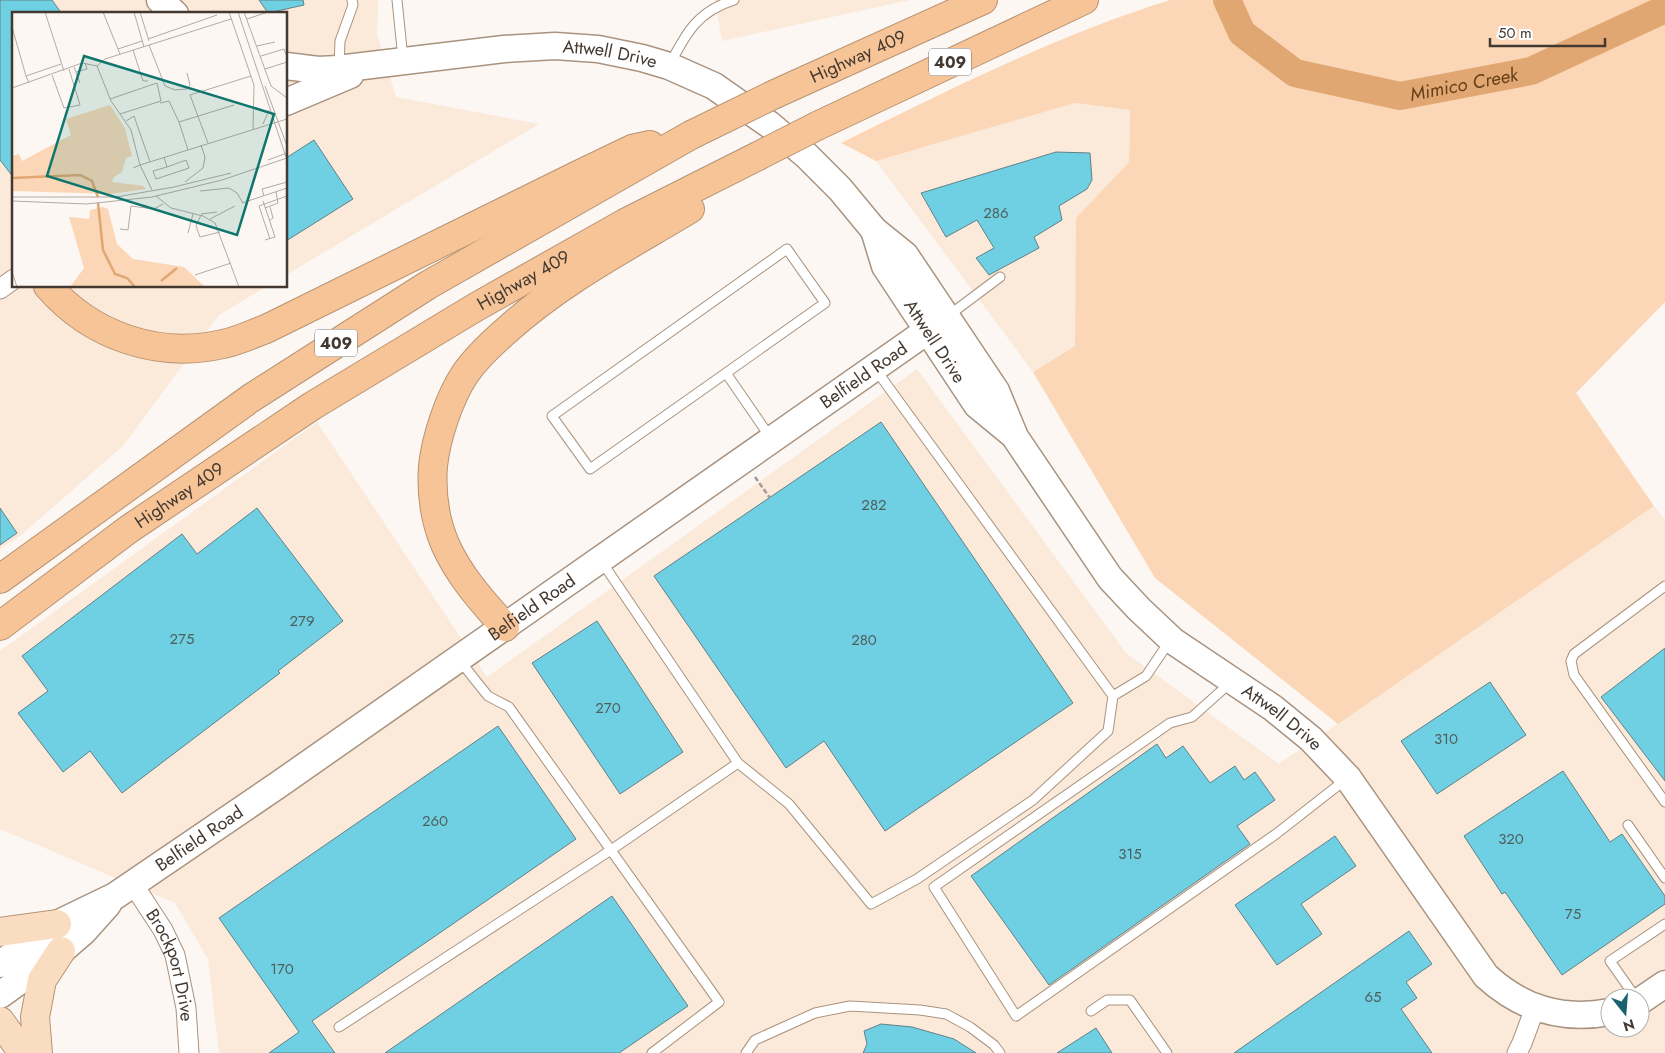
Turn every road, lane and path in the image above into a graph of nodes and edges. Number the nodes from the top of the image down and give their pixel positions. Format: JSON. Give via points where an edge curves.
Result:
{"nodes":[{"id":1,"x":160,"y":0,"type":"edge"},
{"id":2,"x":352,"y":0,"type":"edge"},
{"id":3,"x":397,"y":0,"type":"edge"},
{"id":4,"x":734,"y":0,"type":"edge"},
{"id":5,"x":983,"y":0,"type":"edge"},
{"id":6,"x":1084,"y":0,"type":"edge"},
{"id":7,"x":173,"y":12,"type":"edge"},
{"id":8,"x":391,"y":63,"type":"junction"},
{"id":9,"x":288,"y":66,"type":"edge"},
{"id":10,"x":669,"y":66,"type":"junction"},
{"id":11,"x":338,"y":69,"type":"junction"},
{"id":12,"x":288,"y":101,"type":"edge"},
{"id":13,"x":691,"y":135,"type":"junction"},
{"id":14,"x":758,"y":156,"type":"junction"},
{"id":15,"x":1000,"y":277,"type":"dead end"},
{"id":16,"x":12,"y":280,"type":"edge"},
{"id":17,"x":50,"y":288,"type":"edge"},
{"id":18,"x":73,"y":288,"type":"edge"},
{"id":19,"x":0,"y":289,"type":"edge"},
{"id":20,"x":84,"y":318,"type":"junction"},
{"id":21,"x":937,"y":324,"type":"junction"},
{"id":22,"x":874,"y":367,"type":"junction"},
{"id":23,"x":726,"y":374,"type":"junction"},
{"id":24,"x":772,"y":439,"type":"junction"},
{"id":25,"x":742,"y":460,"type":"junction"},
{"id":26,"x":770,"y":498,"type":"dead end"},
{"id":27,"x":601,"y":560,"type":"junction"},
{"id":28,"x":0,"y":579,"type":"edge"},
{"id":29,"x":1665,"y":586,"type":"edge"},
{"id":30,"x":0,"y":626,"type":"edge"},
{"id":31,"x":505,"y":627,"type":"junction"},
{"id":32,"x":1171,"y":639,"type":"junction"},
{"id":33,"x":458,"y":659,"type":"junction"},
{"id":34,"x":1233,"y":681,"type":"junction"},
{"id":35,"x":1114,"y":696,"type":"junction"},
{"id":36,"x":738,"y":763,"type":"junction"},
{"id":37,"x":1348,"y":778,"type":"junction"},
{"id":38,"x":1665,"y":802,"type":"edge"},
{"id":39,"x":1628,"y":825,"type":"dead end"},
{"id":40,"x":611,"y":850,"type":"junction"},
{"id":41,"x":1665,"y":878,"type":"edge"},
{"id":42,"x":124,"y":890,"type":"junction"},
{"id":43,"x":56,"y":924,"type":"junction"},
{"id":44,"x":1665,"y":924,"type":"edge"},
{"id":45,"x":0,"y":932,"type":"edge"},
{"id":46,"x":61,"y":951,"type":"junction"},
{"id":47,"x":0,"y":964,"type":"edge"},
{"id":48,"x":1665,"y":984,"type":"edge"},
{"id":49,"x":1629,"y":988,"type":"edge"},
{"id":50,"x":0,"y":994,"type":"edge"},
{"id":51,"x":1650,"y":994,"type":"edge"},
{"id":52,"x":1535,"y":1008,"type":"junction"},
{"id":53,"x":1091,"y":1012,"type":"dead end"},
{"id":54,"x":1600,"y":1013,"type":"edge"},
{"id":55,"x":0,"y":1021,"type":"edge"},
{"id":56,"x":340,"y":1027,"type":"dead end"},
{"id":57,"x":23,"y":1053,"type":"edge"},
{"id":58,"x":38,"y":1053,"type":"edge"},
{"id":59,"x":189,"y":1053,"type":"edge"},
{"id":60,"x":652,"y":1053,"type":"edge"},
{"id":61,"x":746,"y":1053,"type":"edge"},
{"id":62,"x":1000,"y":1053,"type":"edge"},
{"id":63,"x":1167,"y":1053,"type":"edge"},
{"id":64,"x":1517,"y":1053,"type":"edge"}],
"edges":[{"from":1,"to":7,"type":"main road"},
{"from":2,"to":11,"type":"lane","via":[[340,41]]},
{"from":3,"to":8,"type":"lane"},
{"from":4,"to":10,"type":"lane","via":[[709,11],[697,21]]},
{"from":5,"to":13,"type":"highway","name":"Highway 409","number":"409","bridge":true},
{"from":6,"to":14,"type":"highway","name":"Highway 409","number":"409","bridge":true},
{"from":8,"to":10,"type":"main road","name":"Attwell Drive","via":[[556,46],[598,49]]},
{"from":8,"to":11,"type":"main road","name":"Attwell Drive"},
{"from":8,"to":12,"type":"main road"},
{"from":9,"to":11,"type":"main road","name":"Attwell Drive"},
{"from":10,"to":21,"type":"main road","name":"Attwell Drive","via":[[714,86],[770,125],[807,156],[874,230],[885,266]]},
{"from":13,"to":20,"type":"highway","via":[[632,150],[266,329],[234,341],[193,349],[151,346],[111,334]]},
{"from":13,"to":28,"type":"highway","name":"Highway 409","number":"409","via":[[428,285],[251,398]]},
{"from":14,"to":30,"type":"highway","name":"Highway 409","number":"409","via":[[608,233],[476,307],[312,406],[129,529]]},
{"from":14,"to":31,"type":"highway","via":[[715,194],[572,280],[526,312],[490,345],[465,374],[447,410],[435,446],[434,506],[446,545],[457,566]]},
{"from":15,"to":21,"type":"lane"},
{"from":16,"to":19,"type":"street"},
{"from":17,"to":20,"type":"highway"},
{"from":18,"to":20,"type":"highway"},
{"from":21,"to":22,"type":"main road","name":"Belfield Road"},
{"from":21,"to":32,"type":"main road","name":"Attwell Drive","via":[[977,405],[1016,437],[1110,578]]},
{"from":22,"to":24,"type":"main road","name":"Belfield Road"},
{"from":22,"to":35,"type":"lane"},
{"from":23,"to":23,"type":"lane","via":[[825,303],[787,250],[552,416],[590,469]]},
{"from":23,"to":24,"type":"lane"},
{"from":24,"to":25,"type":"main road","name":"Belfield Road"},
{"from":25,"to":26,"type":"path"},
{"from":25,"to":27,"type":"main road","name":"Belfield Road"},
{"from":27,"to":31,"type":"main road","name":"Belfield Road"},
{"from":27,"to":36,"type":"lane"},
{"from":29,"to":38,"type":"lane","via":[[1574,654],[1571,661],[1574,675]]},
{"from":31,"to":33,"type":"main road","name":"Belfield Road"},
{"from":32,"to":34,"type":"main road","name":"Attwell Drive"},
{"from":32,"to":35,"type":"lane","via":[[1146,676]]},
{"from":33,"to":40,"type":"lane","via":[[488,696],[509,707]]},
{"from":33,"to":42,"type":"main road","name":"Belfield Road"},
{"from":34,"to":37,"type":"main road","name":"Attwell Drive","via":[[1311,739]]},
{"from":34,"to":37,"type":"lane","via":[[1192,716],[1170,723],[934,887],[1016,1016],[1276,834]]},
{"from":35,"to":36,"type":"lane","via":[[1108,730],[1033,800],[917,879],[871,904],[789,804]]},
{"from":36,"to":40,"type":"lane"},
{"from":37,"to":52,"type":"main road","name":"Attwell Drive","via":[[1486,976],[1518,1000]]},
{"from":39,"to":41,"type":"lane"},
{"from":40,"to":56,"type":"lane"},
{"from":40,"to":60,"type":"lane","via":[[719,1002]]},
{"from":42,"to":43,"type":"main road","name":"Belfield Road"},
{"from":42,"to":46,"type":"main road","name":"Belfield Road"},
{"from":42,"to":59,"type":"street","name":"Brockport Drive","via":[[163,930],[175,955],[186,1008]]},
{"from":43,"to":45,"type":"main road"},
{"from":43,"to":47,"type":"main road","name":"Belfield Road"},
{"from":44,"to":49,"type":"lane","via":[[1610,961]]},
{"from":46,"to":50,"type":"main road","name":"Belfield Road"},
{"from":46,"to":58,"type":"main road","via":[[42,980],[35,1017]]},
{"from":48,"to":51,"type":"main road"},
{"from":52,"to":54,"type":"main road","name":"Attwell Drive","via":[[1576,1016]]},
{"from":52,"to":64,"type":"street"},
{"from":53,"to":63,"type":"lane","via":[[1107,1000],[1130,1000]]},
{"from":55,"to":57,"type":"main road"},
{"from":61,"to":62,"type":"lane","via":[[755,1040],[815,1013],[850,1006],[946,1014],[978,1033]]}]}
